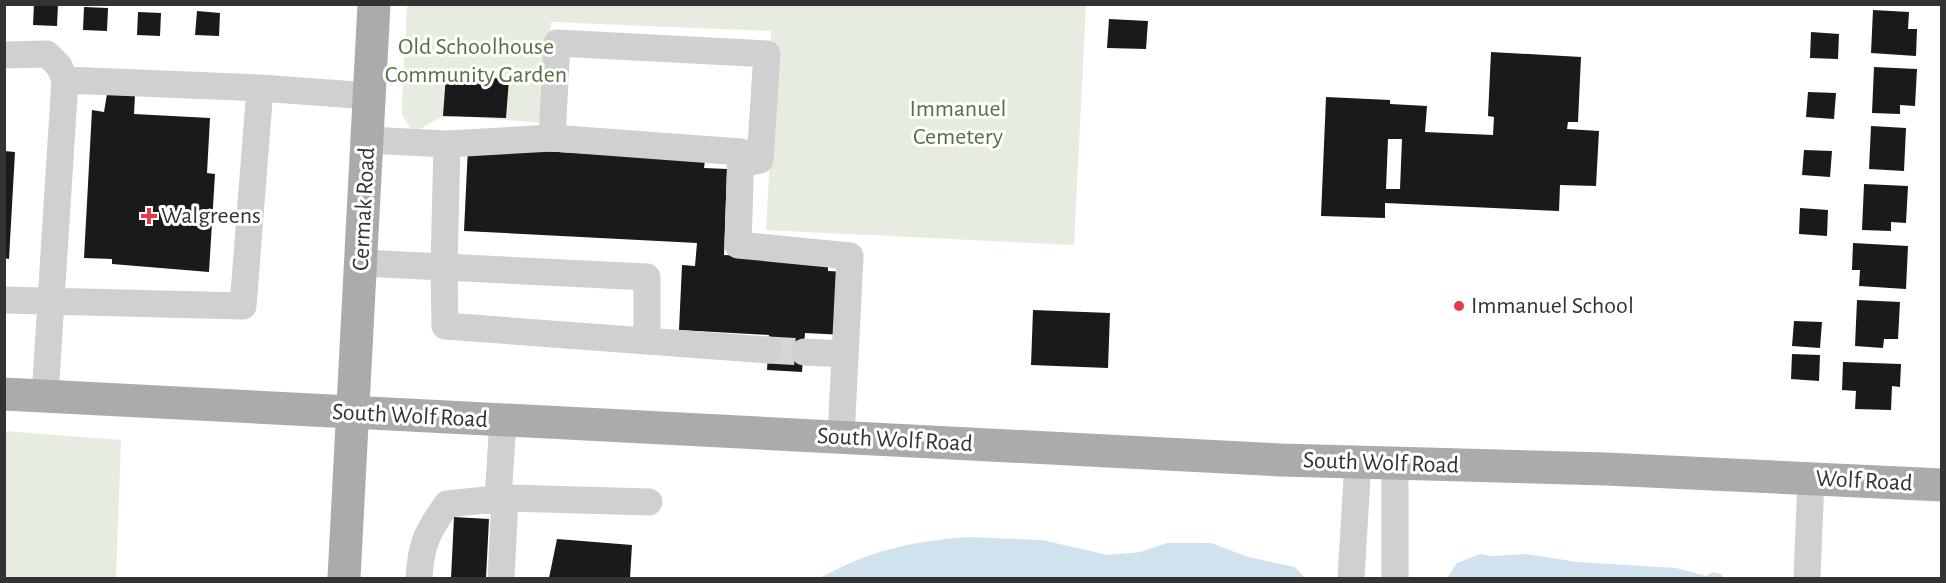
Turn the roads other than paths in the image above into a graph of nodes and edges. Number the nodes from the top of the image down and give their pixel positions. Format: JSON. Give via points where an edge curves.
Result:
{"nodes":[{"id":1,"x":374,"y":4,"type":"edge"},
{"id":2,"x":4,"y":55,"type":"edge"},
{"id":3,"x":65,"y":80,"type":"junction"},
{"id":4,"x":260,"y":88,"type":"junction"},
{"id":5,"x":370,"y":96,"type":"junction"},
{"id":6,"x":552,"y":138,"type":"junction"},
{"id":7,"x":368,"y":140,"type":"junction"},
{"id":8,"x":447,"y":144,"type":"junction"},
{"id":9,"x":740,"y":164,"type":"junction"},
{"id":10,"x":361,"y":263,"type":"junction"},
{"id":11,"x":444,"y":267,"type":"junction"},
{"id":12,"x":4,"y":300,"type":"edge"},
{"id":13,"x":51,"y":302,"type":"junction"},
{"id":14,"x":646,"y":341,"type":"junction"},
{"id":15,"x":768,"y":350,"type":"tunnel mouth"},
{"id":16,"x":804,"y":352,"type":"tunnel mouth"},
{"id":17,"x":846,"y":354,"type":"junction"},
{"id":18,"x":4,"y":393,"type":"edge"},
{"id":19,"x":45,"y":396,"type":"junction"},
{"id":20,"x":353,"y":414,"type":"junction"},
{"id":21,"x":504,"y":421,"type":"junction"},
{"id":22,"x":841,"y":437,"type":"junction"},
{"id":23,"x":1358,"y":461,"type":"junction"},
{"id":24,"x":1395,"y":463,"type":"junction"},
{"id":25,"x":1799,"y":478,"type":"junction"},
{"id":26,"x":1941,"y":485,"type":"edge"},
{"id":27,"x":502,"y":498,"type":"junction"},
{"id":28,"x":649,"y":502,"type":"dead end"},
{"id":29,"x":344,"y":579,"type":"edge"},
{"id":30,"x":419,"y":579,"type":"edge"},
{"id":31,"x":501,"y":579,"type":"edge"},
{"id":32,"x":1351,"y":579,"type":"edge"},
{"id":33,"x":1395,"y":579,"type":"edge"},
{"id":34,"x":1807,"y":579,"type":"edge"}],
"edges":[{"from":1,"to":5,"type":"main road","name":"Cermak Road"},
{"from":2,"to":3,"type":"lane","via":[[47,54],[60,66]]},
{"from":3,"to":4,"type":"lane"},
{"from":3,"to":13,"type":"lane"},
{"from":4,"to":5,"type":"lane"},
{"from":4,"to":13,"type":"lane","via":[[243,306]]},
{"from":5,"to":7,"type":"main road","name":"Cermak Road"},
{"from":6,"to":8,"type":"lane"},
{"from":6,"to":9,"type":"lane","via":[[741,152]]},
{"from":6,"to":9,"type":"lane","via":[[557,44],[767,54],[760,160]]},
{"from":7,"to":8,"type":"lane"},
{"from":7,"to":10,"type":"main road","name":"Cermak Road"},
{"from":8,"to":11,"type":"lane"},
{"from":9,"to":17,"type":"lane","via":[[738,245],[850,256]]},
{"from":10,"to":11,"type":"lane"},
{"from":10,"to":20,"type":"main road","name":"Cermak Road"},
{"from":11,"to":14,"type":"lane","via":[[445,326]]},
{"from":11,"to":14,"type":"lane","via":[[647,277]]},
{"from":12,"to":13,"type":"lane"},
{"from":13,"to":19,"type":"lane"},
{"from":14,"to":15,"type":"lane"},
{"from":16,"to":17,"type":"lane"},
{"from":17,"to":22,"type":"lane"},
{"from":18,"to":19,"type":"main road","name":"South Wolf Road"},
{"from":19,"to":20,"type":"main road","name":"South Wolf Road"},
{"from":20,"to":21,"type":"main road","name":"South Wolf Road"},
{"from":20,"to":29,"type":"main road","name":"Cermak Road"},
{"from":21,"to":22,"type":"main road","name":"South Wolf Road"},
{"from":21,"to":27,"type":"lane"},
{"from":22,"to":23,"type":"main road","name":"South Wolf Road"},
{"from":23,"to":24,"type":"main road","name":"South Wolf Road"},
{"from":23,"to":32,"type":"lane"},
{"from":24,"to":25,"type":"main road","name":"South Wolf Road"},
{"from":24,"to":33,"type":"lane"},
{"from":25,"to":26,"type":"main road","name":"Wolf Road"},
{"from":25,"to":34,"type":"lane"},
{"from":27,"to":28,"type":"lane"},
{"from":27,"to":30,"type":"lane","via":[[447,504],[426,534],[420,553]]},
{"from":27,"to":31,"type":"lane"}]}
